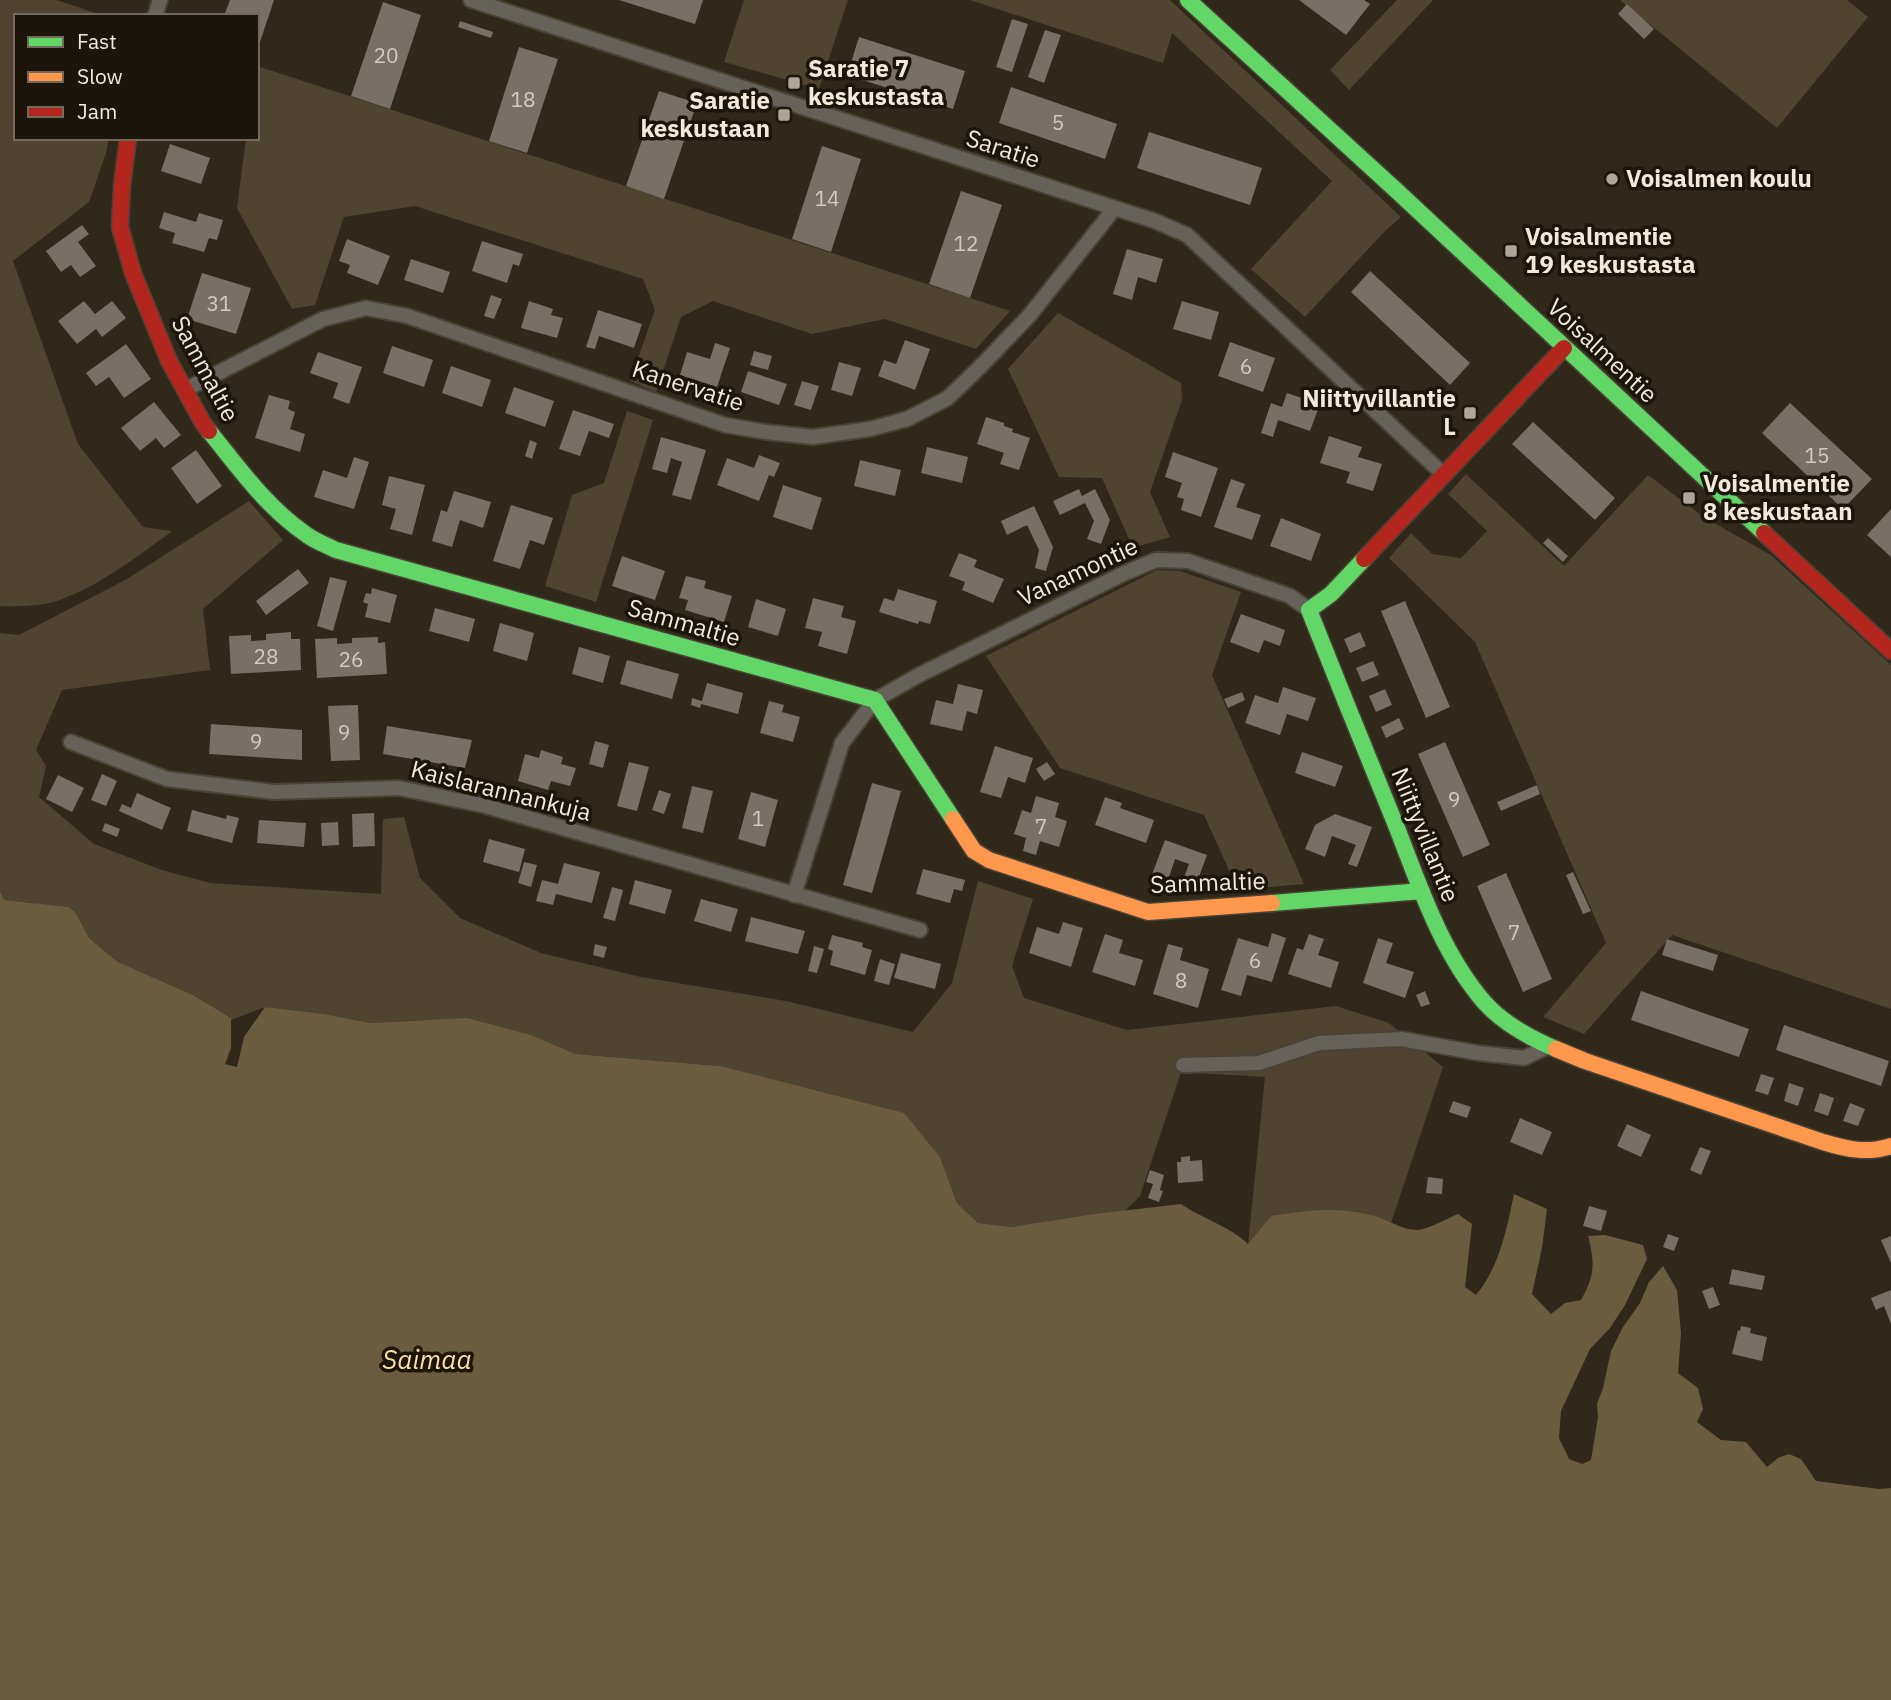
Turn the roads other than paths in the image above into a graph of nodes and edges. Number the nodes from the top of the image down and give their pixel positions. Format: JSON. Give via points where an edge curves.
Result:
{"nodes":[{"id":1,"x":471,"y":0,"type":"edge"},
{"id":2,"x":1188,"y":0,"type":"edge"},
{"id":3,"x":128,"y":140,"type":"edge"},
{"id":4,"x":1114,"y":209,"type":"junction"},
{"id":5,"x":1564,"y":348,"type":"junction"},
{"id":6,"x":185,"y":390,"type":"junction"},
{"id":7,"x":1443,"y":474,"type":"junction"},
{"id":8,"x":1309,"y":610,"type":"junction"},
{"id":9,"x":1891,"y":651,"type":"edge"},
{"id":10,"x":875,"y":701,"type":"junction"},
{"id":11,"x":71,"y":742,"type":"dead end"},
{"id":12,"x":1422,"y":891,"type":"junction"},
{"id":13,"x":794,"y":895,"type":"junction"},
{"id":14,"x":920,"y":930,"type":"dead end"},
{"id":15,"x":1549,"y":1046,"type":"junction"},
{"id":16,"x":1183,"y":1065,"type":"dead end"},
{"id":17,"x":1891,"y":1146,"type":"edge"}],
"edges":[{"from":1,"to":4,"type":"street","name":"Saratie"},
{"from":2,"to":5,"type":"street","name":"Voisalmentie"},
{"from":3,"to":6,"type":"street","name":"Sammaltie","via":[[120,227],[133,273]]},
{"from":4,"to":6,"type":"street","name":"Kanervatie","via":[[1029,316],[948,398],[907,419],[870,429],[813,437],[725,425],[407,316],[366,308],[323,319]]},
{"from":4,"to":7,"type":"street","name":"Saratie","via":[[1187,236]]},
{"from":5,"to":7,"type":"street"},
{"from":5,"to":9,"type":"street","name":"Voisalmentie"},
{"from":6,"to":10,"type":"street","name":"Sammaltie","via":[[253,487],[307,536],[336,550]]},
{"from":7,"to":8,"type":"street","via":[[1331,594]]},
{"from":8,"to":10,"type":"street","name":"Vanamontie","via":[[1290,596],[1188,561],[1156,560],[919,675]]},
{"from":8,"to":12,"type":"street","name":"Niittyvillantie"},
{"from":10,"to":12,"type":"street","name":"Sammaltie","via":[[974,850],[989,860],[1148,912]]},
{"from":10,"to":13,"type":"street","via":[[842,743]]},
{"from":11,"to":13,"type":"street","name":"Kaislarannankuja","via":[[167,779],[274,792],[399,788],[486,806]]},
{"from":12,"to":15,"type":"street","name":"Niittyvillantie","via":[[1442,936],[1478,994],[1498,1016]]},
{"from":13,"to":14,"type":"street","name":"Kaislarannankuja"},
{"from":15,"to":16,"type":"street","via":[[1524,1058],[1401,1039],[1320,1043],[1259,1063]]},
{"from":15,"to":17,"type":"street","name":"Niittyvillantie","via":[[1847,1149]]}]}
